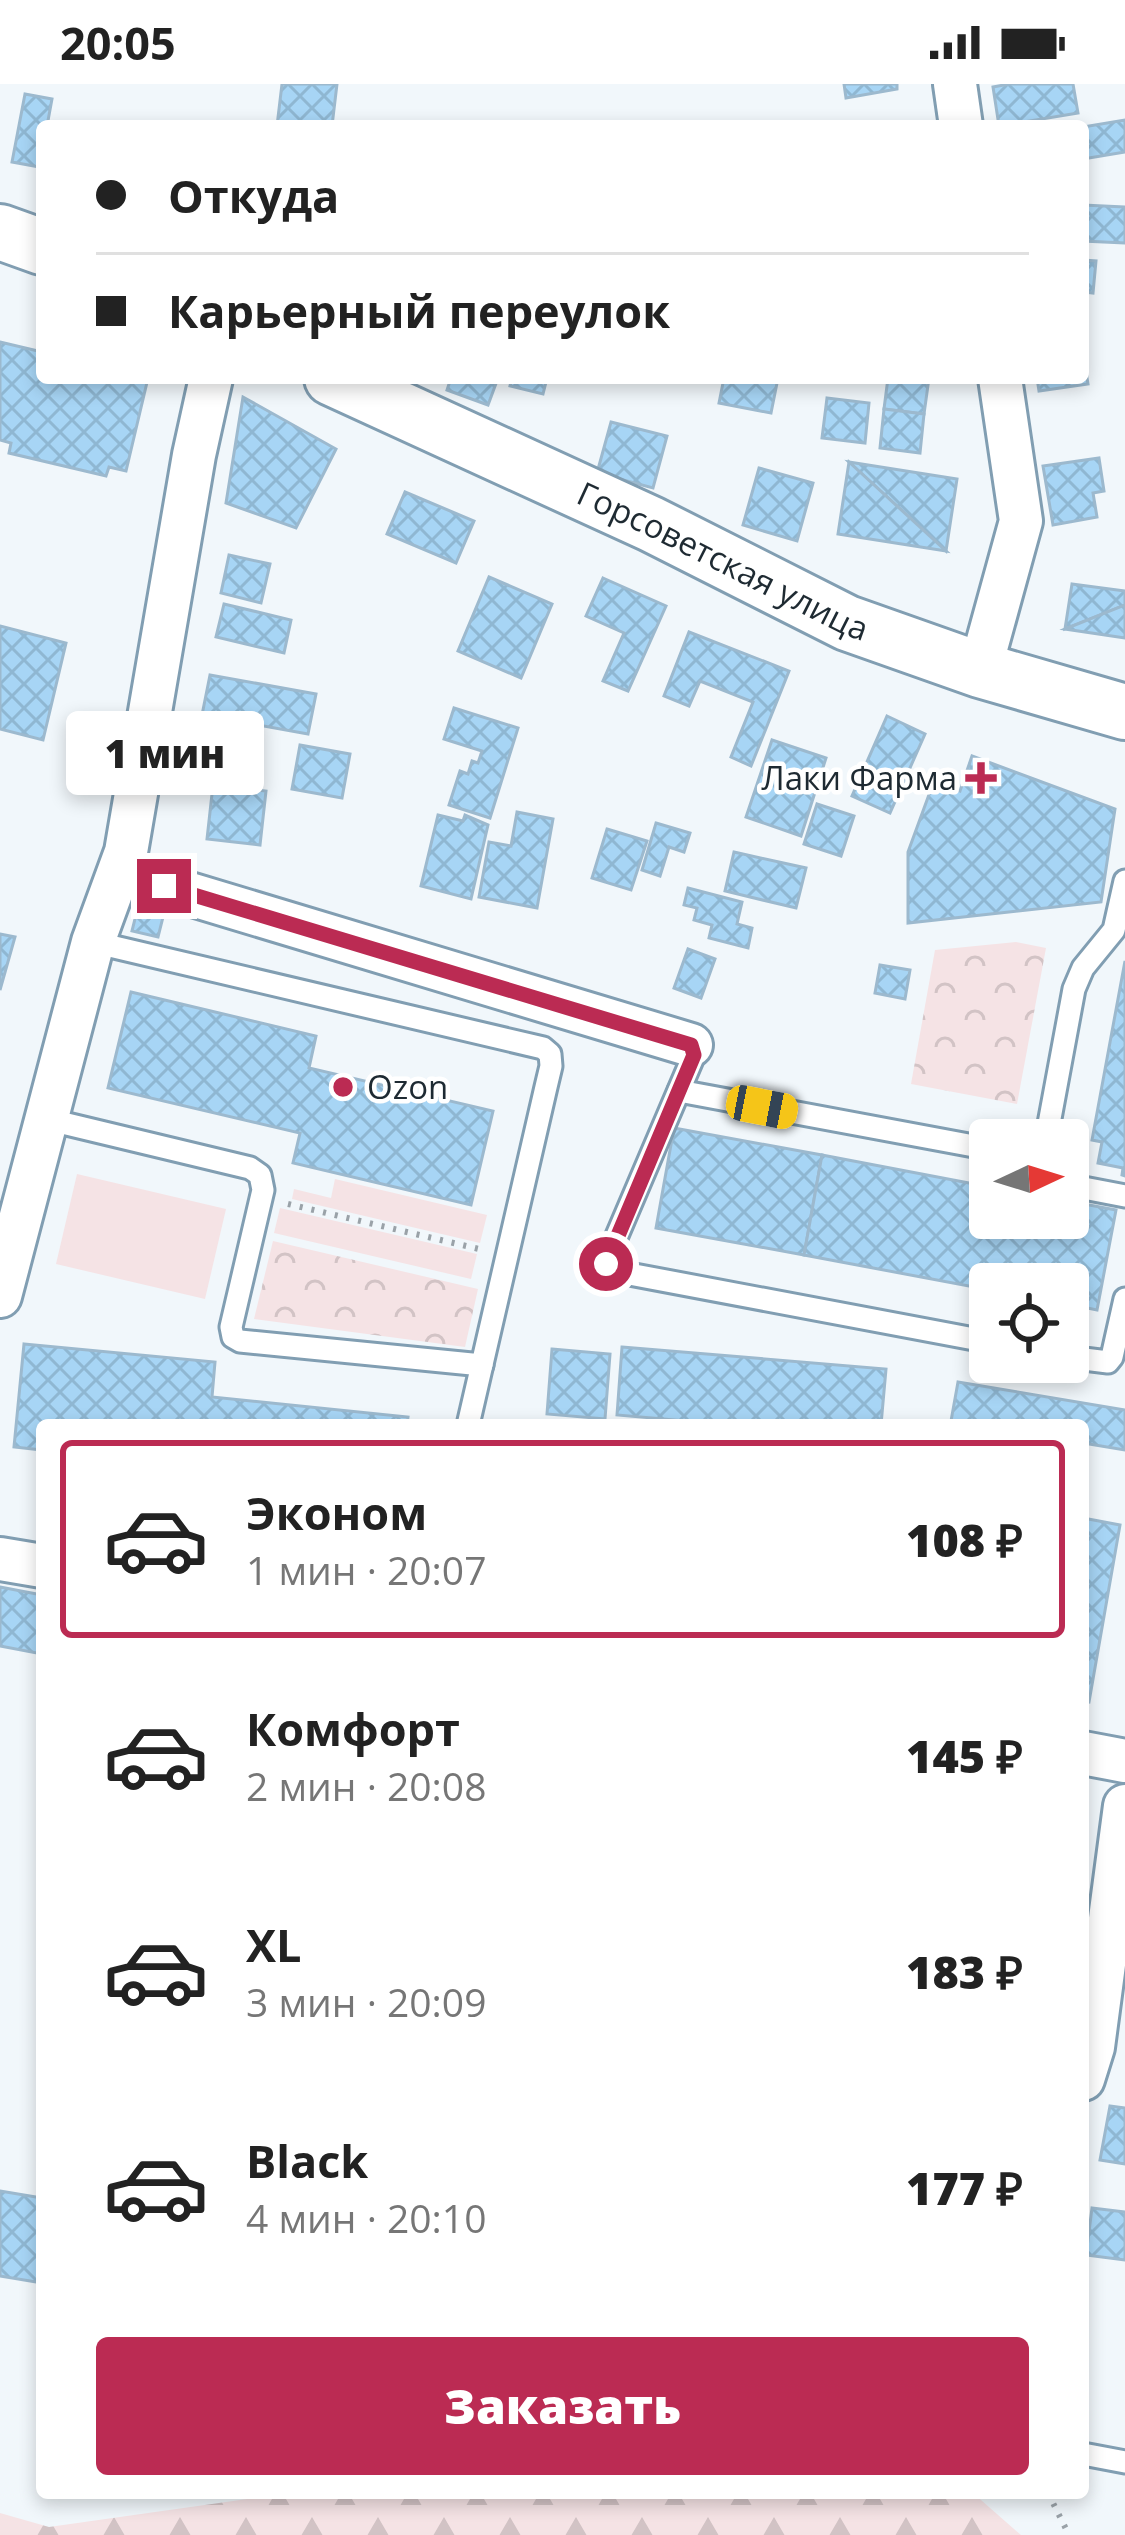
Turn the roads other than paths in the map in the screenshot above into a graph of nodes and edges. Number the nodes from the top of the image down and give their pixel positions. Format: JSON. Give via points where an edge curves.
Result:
{"nodes":[{"id":1,"x":955,"y":84,"type":"edge"},
{"id":2,"x":960,"y":120,"type":"edge"},
{"id":3,"x":0,"y":232,"type":"edge"},
{"id":4,"x":36,"y":245,"type":"edge"},
{"id":5,"x":210,"y":384,"type":"edge"},
{"id":6,"x":345,"y":384,"type":"edge"},
{"id":7,"x":1001,"y":384,"type":"edge"},
{"id":8,"x":980,"y":670,"type":"junction"},
{"id":9,"x":1125,"y":712,"type":"edge"},
{"id":10,"x":120,"y":873,"type":"junction"},
{"id":11,"x":1125,"y":881,"type":"edge"},
{"id":12,"x":93,"y":942,"type":"junction"},
{"id":13,"x":691,"y":1045,"type":"joint"},
{"id":14,"x":679,"y":1091,"type":"junction"},
{"id":15,"x":46,"y":1119,"type":"junction"},
{"id":16,"x":1050,"y":1119,"type":"edge"},
{"id":17,"x":969,"y":1145,"type":"edge"},
{"id":18,"x":1089,"y":1189,"type":"edge"},
{"id":19,"x":1125,"y":1196,"type":"edge"},
{"id":20,"x":0,"y":1296,"type":"edge"},
{"id":21,"x":1125,"y":1299,"type":"edge"},
{"id":22,"x":969,"y":1338,"type":"edge"},
{"id":23,"x":1116,"y":1364,"type":"edge"},
{"id":24,"x":482,"y":1365,"type":"junction"},
{"id":25,"x":469,"y":1419,"type":"edge"},
{"id":26,"x":0,"y":1559,"type":"edge"},
{"id":27,"x":36,"y":1565,"type":"edge"},
{"id":28,"x":1089,"y":1754,"type":"edge"},
{"id":29,"x":1125,"y":1761,"type":"edge"},
{"id":30,"x":1125,"y":1806,"type":"edge"},
{"id":31,"x":1089,"y":2060,"type":"edge"},
{"id":32,"x":1089,"y":2455,"type":"edge"},
{"id":33,"x":1125,"y":2462,"type":"edge"}],
"edges":[{"from":1,"to":2,"type":"street"},
{"from":3,"to":4,"type":"street"},
{"from":5,"to":10,"type":"street"},
{"from":6,"to":8,"type":"street","name":"Горсоветская улица","via":[[847,623]]},
{"from":7,"to":8,"type":"street","via":[[1022,521]]},
{"from":8,"to":9,"type":"street","name":"Горсоветская улица"},
{"from":10,"to":12,"type":"street"},
{"from":10,"to":13,"type":"street"},
{"from":11,"to":16,"type":"lane","via":[[1114,930],[1074,988]]},
{"from":12,"to":15,"type":"street"},
{"from":12,"to":24,"type":"lane","via":[[550,1054]]},
{"from":13,"to":14,"type":"lane"},
{"from":14,"to":17,"type":"lane"},
{"from":14,"to":22,"type":"lane","via":[[608,1270]]},
{"from":15,"to":20,"type":"street"},
{"from":15,"to":24,"type":"lane","via":[[260,1175],[231,1327],[240,1341]]},
{"from":18,"to":19,"type":"lane"},
{"from":21,"to":23,"type":"lane"},
{"from":24,"to":25,"type":"lane"},
{"from":26,"to":27,"type":"street"},
{"from":28,"to":29,"type":"street"},
{"from":30,"to":31,"type":"street"},
{"from":32,"to":33,"type":"lane"}]}
